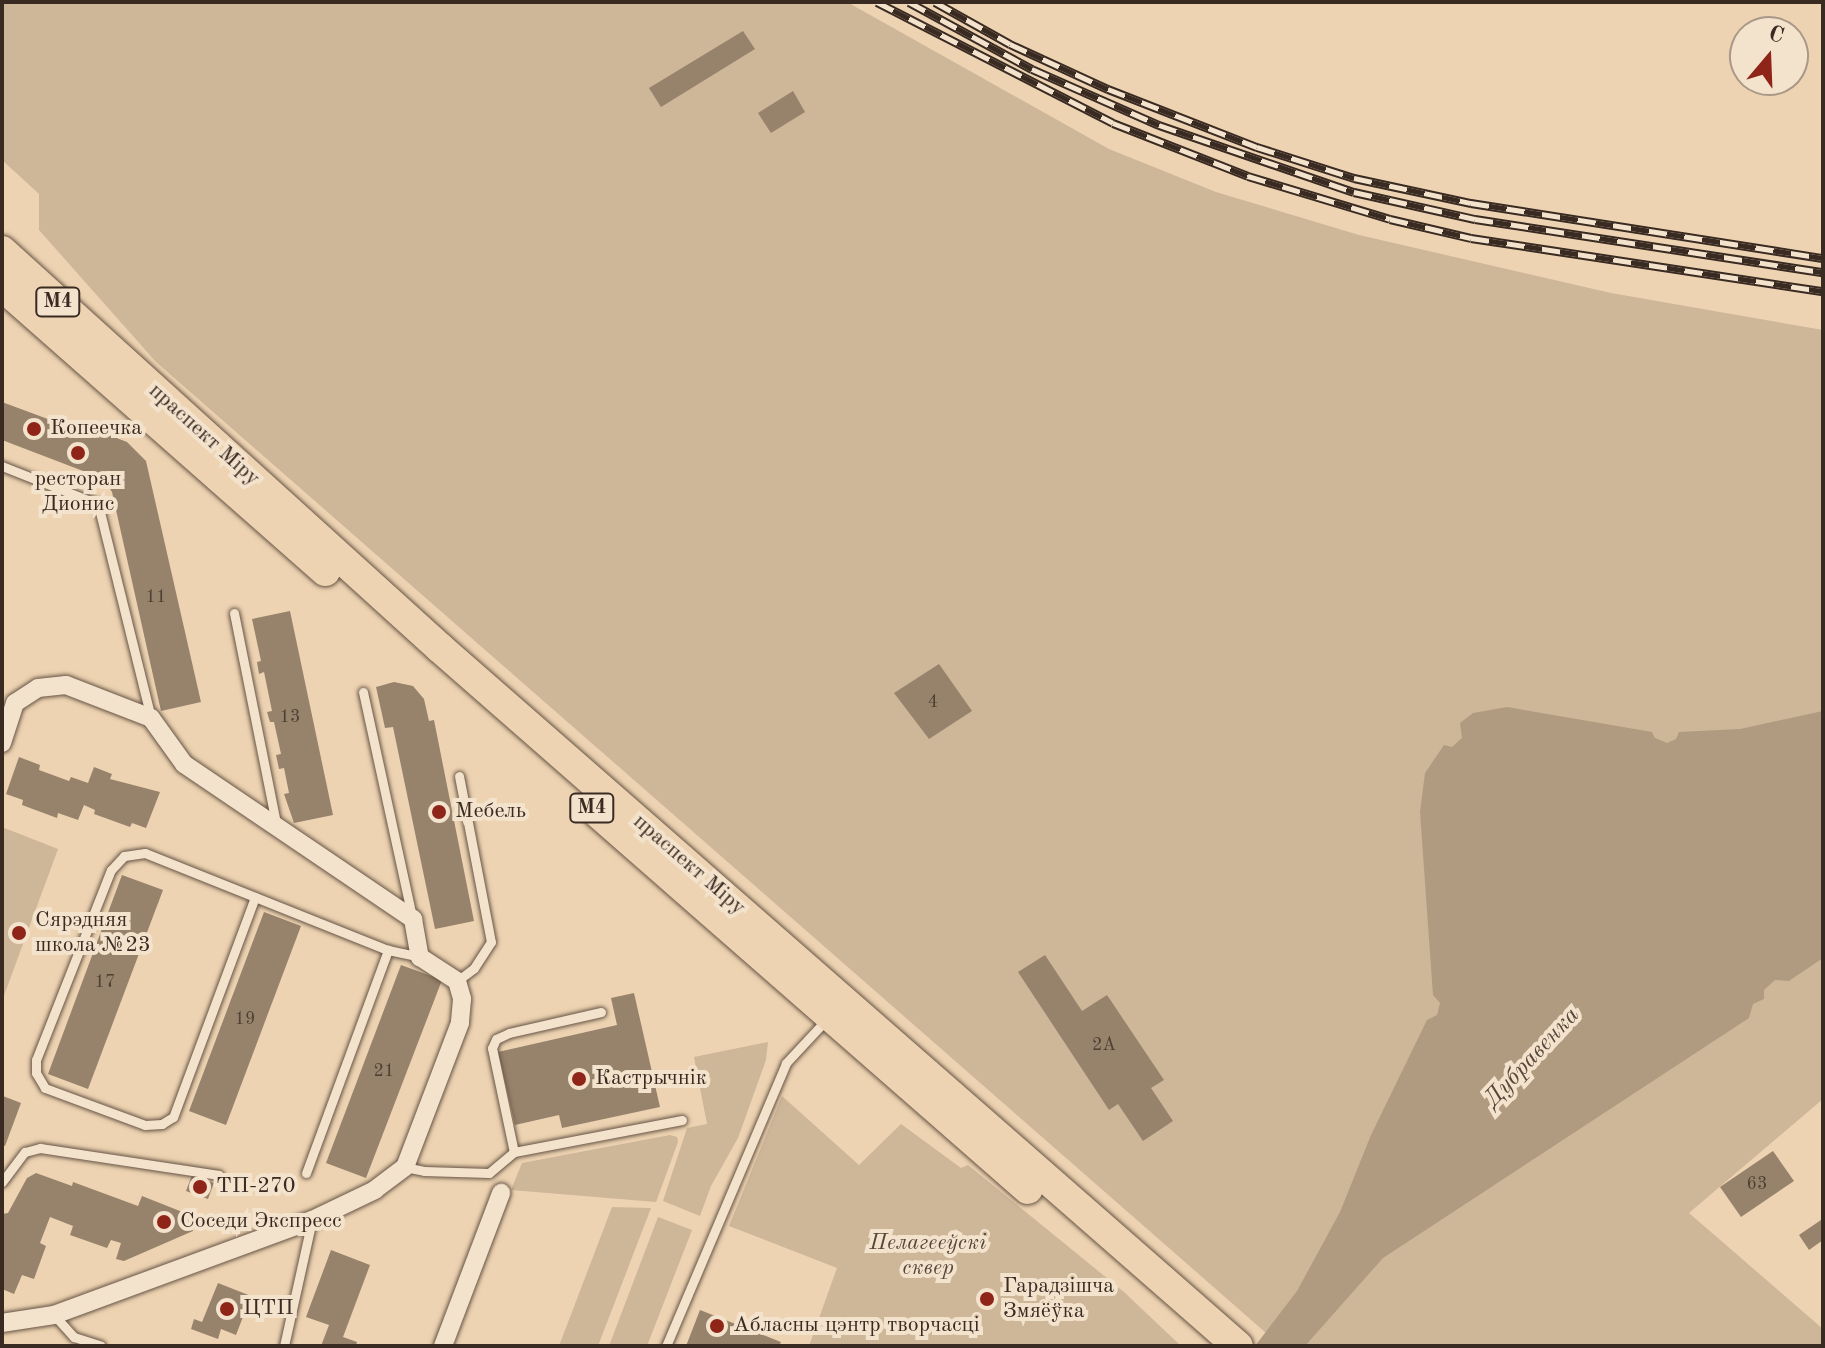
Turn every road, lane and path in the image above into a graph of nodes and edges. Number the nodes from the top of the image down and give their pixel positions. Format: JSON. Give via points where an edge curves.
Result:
{"nodes":[{"id":1,"x":2,"y":251,"type":"edge"},
{"id":2,"x":2,"y":286,"type":"edge"},
{"id":3,"x":2,"y":466,"type":"edge"},
{"id":4,"x":234,"y":613,"type":"dead end"},
{"id":5,"x":363,"y":692,"type":"dead end"},
{"id":6,"x":151,"y":718,"type":"junction"},
{"id":7,"x":2,"y":743,"type":"edge"},
{"id":8,"x":459,"y":776,"type":"dead end"},
{"id":9,"x":276,"y":824,"type":"junction"},
{"id":10,"x":255,"y":897,"type":"junction"},
{"id":11,"x":413,"y":919,"type":"junction"},
{"id":12,"x":388,"y":950,"type":"junction"},
{"id":13,"x":420,"y":957,"type":"junction"},
{"id":14,"x":457,"y":981,"type":"junction"},
{"id":15,"x":601,"y":1012,"type":"dead end"},
{"id":16,"x":828,"y":1017,"type":"junction"},
{"id":17,"x":682,"y":1120,"type":"dead end"},
{"id":18,"x":514,"y":1152,"type":"junction"},
{"id":19,"x":405,"y":1167,"type":"junction"},
{"id":20,"x":306,"y":1173,"type":"dead end"},
{"id":21,"x":219,"y":1175,"type":"dead end"},
{"id":22,"x":2,"y":1182,"type":"edge"},
{"id":23,"x":501,"y":1193,"type":"dead end"},
{"id":24,"x":312,"y":1220,"type":"junction"},
{"id":25,"x":1161,"y":1290,"type":"junction"},
{"id":26,"x":54,"y":1315,"type":"junction"},
{"id":27,"x":2,"y":1323,"type":"edge"},
{"id":28,"x":101,"y":1346,"type":"edge"},
{"id":29,"x":284,"y":1346,"type":"edge"},
{"id":30,"x":443,"y":1346,"type":"edge"},
{"id":31,"x":666,"y":1346,"type":"edge"},
{"id":32,"x":1207,"y":1346,"type":"edge"},
{"id":33,"x":1238,"y":1346,"type":"edge"}],
"edges":[{"from":1,"to":25,"type":"main road","name":"праспект Міру","number":"М4"},
{"from":2,"to":16,"type":"main road","name":"праспект Міру","number":"М4"},
{"from":3,"to":6,"type":"lane","via":[[98,504]]},
{"from":4,"to":9,"type":"lane"},
{"from":5,"to":11,"type":"lane"},
{"from":6,"to":7,"type":"street","via":[[66,685],[38,688],[15,703]]},
{"from":6,"to":9,"type":"street","via":[[184,764]]},
{"from":8,"to":14,"type":"lane","via":[[491,942],[474,968]]},
{"from":9,"to":11,"type":"street"},
{"from":10,"to":10,"type":"lane","via":[[145,853],[124,856],[111,870],[36,1060],[45,1088],[145,1125],[173,1117]]},
{"from":10,"to":12,"type":"lane"},
{"from":11,"to":13,"type":"street"},
{"from":12,"to":13,"type":"lane"},
{"from":12,"to":20,"type":"lane"},
{"from":13,"to":14,"type":"street"},
{"from":14,"to":19,"type":"street","via":[[460,1023]]},
{"from":15,"to":18,"type":"lane","via":[[496,1039],[492,1048]]},
{"from":16,"to":25,"type":"main road","name":"праспект Міру","number":"М4"},
{"from":16,"to":31,"type":"lane","via":[[786,1063]]},
{"from":17,"to":18,"type":"lane"},
{"from":18,"to":19,"type":"lane","via":[[489,1173]]},
{"from":19,"to":24,"type":"street","via":[[375,1190]]},
{"from":21,"to":22,"type":"lane","via":[[40,1148],[25,1152]]},
{"from":23,"to":30,"type":"street"},
{"from":24,"to":26,"type":"street"},
{"from":24,"to":29,"type":"lane"},
{"from":25,"to":32,"type":"main road","name":"праспект Міру","number":"М4"},
{"from":25,"to":33,"type":"main road","name":"праспект Міру","number":"М4"},
{"from":26,"to":27,"type":"street"},
{"from":26,"to":28,"type":"lane","via":[[74,1337]]}]}
